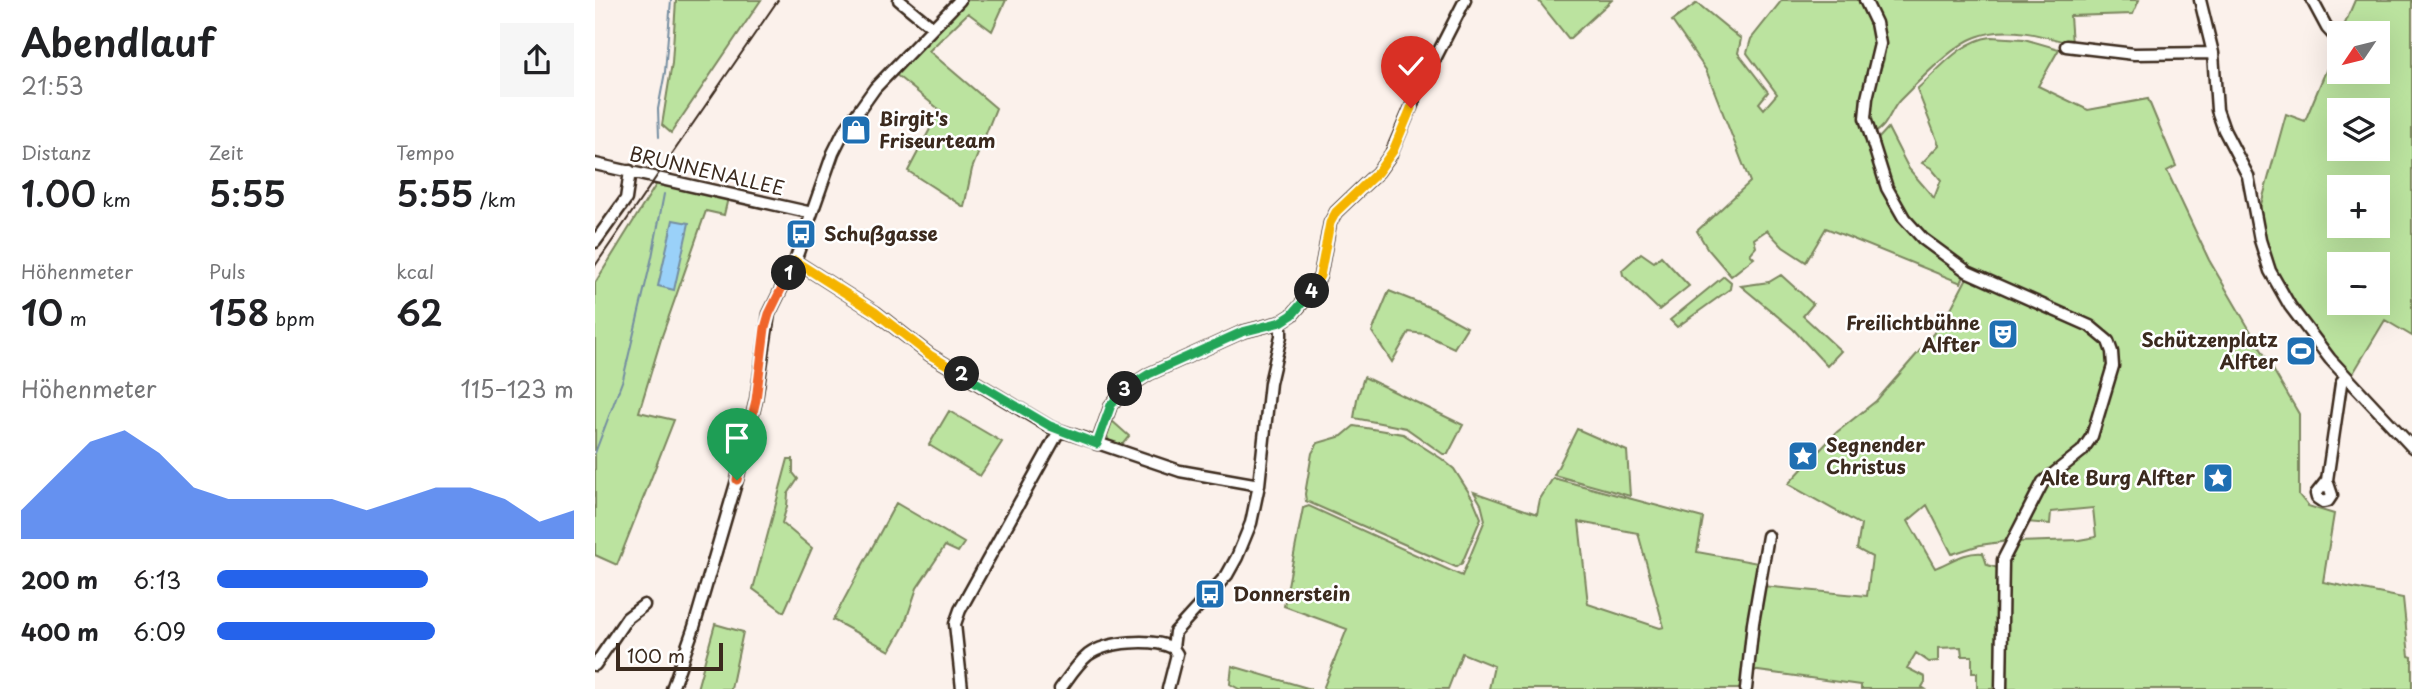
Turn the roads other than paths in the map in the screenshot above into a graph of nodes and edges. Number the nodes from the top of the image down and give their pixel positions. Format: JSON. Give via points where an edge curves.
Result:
{"nodes":[{"id":1,"x":899,"y":0,"type":"edge"},
{"id":2,"x":960,"y":0,"type":"edge"},
{"id":3,"x":1465,"y":0,"type":"edge"},
{"id":4,"x":1865,"y":0,"type":"edge"},
{"id":5,"x":2200,"y":0,"type":"edge"},
{"id":6,"x":2312,"y":0,"type":"edge"},
{"id":7,"x":933,"y":28,"type":"junction"},
{"id":8,"x":2327,"y":28,"type":"edge"},
{"id":9,"x":2066,"y":46,"type":"dead end"},
{"id":10,"x":2213,"y":53,"type":"junction"},
{"id":11,"x":595,"y":164,"type":"edge"},
{"id":12,"x":630,"y":171,"type":"junction"},
{"id":13,"x":812,"y":213,"type":"junction"},
{"id":14,"x":595,"y":242,"type":"edge"},
{"id":15,"x":795,"y":261,"type":"junction"},
{"id":16,"x":1281,"y":322,"type":"junction"},
{"id":17,"x":2346,"y":376,"type":"junction"},
{"id":18,"x":1059,"y":431,"type":"junction"},
{"id":19,"x":1097,"y":444,"type":"junction"},
{"id":20,"x":2412,"y":447,"type":"edge"},
{"id":21,"x":2327,"y":480,"type":"dead end"},
{"id":22,"x":1259,"y":485,"type":"junction"},
{"id":23,"x":1768,"y":536,"type":"dead end"},
{"id":24,"x":644,"y":605,"type":"dead end"},
{"id":25,"x":1175,"y":632,"type":"junction"},
{"id":26,"x":1157,"y":642,"type":"junction"},
{"id":27,"x":1173,"y":648,"type":"junction"},
{"id":28,"x":595,"y":665,"type":"edge"},
{"id":29,"x":672,"y":689,"type":"edge"},
{"id":30,"x":962,"y":689,"type":"edge"},
{"id":31,"x":1060,"y":689,"type":"edge"},
{"id":32,"x":1168,"y":689,"type":"edge"},
{"id":33,"x":1746,"y":689,"type":"edge"},
{"id":34,"x":2001,"y":689,"type":"edge"}],
"edges":[{"from":1,"to":7,"type":"street"},
{"from":2,"to":7,"type":"street"},
{"from":3,"to":16,"type":"street","via":[[1393,151],[1336,212],[1320,276],[1310,294]]},
{"from":4,"to":34,"type":"street","via":[[1880,44],[1865,118],[1887,188],[1904,218],[1923,239],[1968,272],[2090,326],[2105,337],[2112,352],[2113,366],[2092,436],[2082,451],[2043,482],[2003,560]]},
{"from":5,"to":10,"type":"street"},
{"from":6,"to":8,"type":"street"},
{"from":7,"to":13,"type":"street","via":[[875,88],[843,133]]},
{"from":9,"to":10,"type":"street","via":[[2134,54]]},
{"from":10,"to":17,"type":"street","via":[[2219,117],[2248,176],[2270,271],[2298,318]]},
{"from":11,"to":12,"type":"street","name":"BRUNNENALLEE"},
{"from":12,"to":13,"type":"street","name":"BRUNNENALLEE"},
{"from":12,"to":14,"type":"street","via":[[626,198]]},
{"from":13,"to":15,"type":"street"},
{"from":15,"to":18,"type":"street","via":[[875,312],[930,355]]},
{"from":15,"to":29,"type":"street","via":[[769,314],[756,400],[737,480]]},
{"from":16,"to":19,"type":"street","via":[[1242,332],[1124,390],[1111,405]]},
{"from":16,"to":22,"type":"street"},
{"from":17,"to":20,"type":"street"},
{"from":17,"to":21,"type":"street"},
{"from":18,"to":19,"type":"street"},
{"from":18,"to":30,"type":"street","via":[[960,610],[955,624]]},
{"from":19,"to":22,"type":"street","via":[[1180,471]]},
{"from":22,"to":25,"type":"street","via":[[1251,523],[1227,575]]},
{"from":23,"to":33,"type":"street"},
{"from":24,"to":28,"type":"street","via":[[627,618]]},
{"from":25,"to":26,"type":"street"},
{"from":25,"to":27,"type":"street"},
{"from":26,"to":27,"type":"street"},
{"from":26,"to":31,"type":"street","via":[[1096,650],[1079,663]]},
{"from":27,"to":32,"type":"street","via":[[1177,654]]}]}
